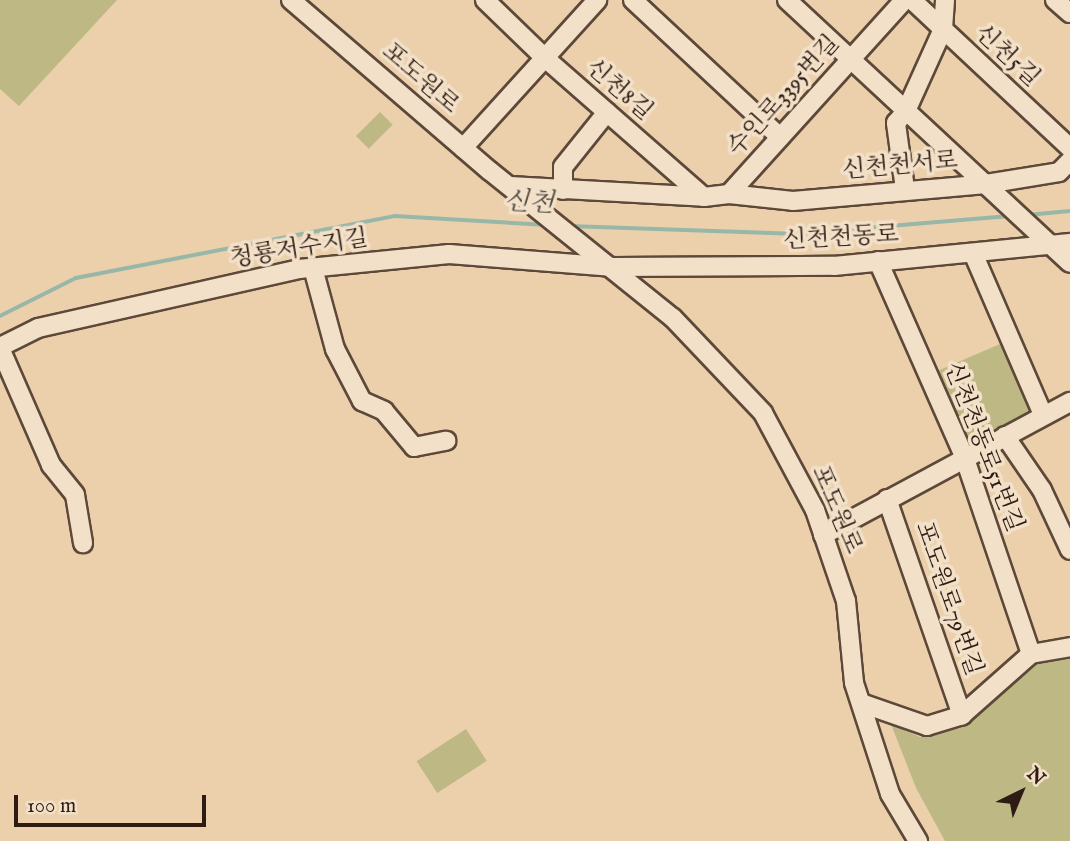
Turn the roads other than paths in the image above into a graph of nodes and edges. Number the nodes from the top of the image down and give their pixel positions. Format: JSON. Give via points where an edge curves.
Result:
{"nodes":[{"id":1,"x":292,"y":0,"type":"edge"},
{"id":2,"x":485,"y":0,"type":"edge"},
{"id":3,"x":597,"y":0,"type":"edge"},
{"id":4,"x":633,"y":0,"type":"edge"},
{"id":5,"x":787,"y":0,"type":"edge"},
{"id":6,"x":904,"y":0,"type":"edge"},
{"id":7,"x":912,"y":0,"type":"edge"},
{"id":8,"x":944,"y":0,"type":"edge"},
{"id":9,"x":1055,"y":0,"type":"edge"},
{"id":10,"x":1070,"y":13,"type":"edge"},
{"id":11,"x":943,"y":29,"type":"junction"},
{"id":12,"x":545,"y":58,"type":"junction"},
{"id":13,"x":850,"y":58,"type":"junction"},
{"id":14,"x":906,"y":111,"type":"junction"},
{"id":15,"x":607,"y":112,"type":"junction"},
{"id":16,"x":780,"y":137,"type":"junction"},
{"id":17,"x":463,"y":148,"type":"junction"},
{"id":18,"x":1070,"y":148,"type":"edge"},
{"id":19,"x":1070,"y":161,"type":"edge"},
{"id":20,"x":986,"y":184,"type":"junction"},
{"id":21,"x":905,"y":189,"type":"junction"},
{"id":22,"x":514,"y":190,"type":"junction"},
{"id":23,"x":564,"y":190,"type":"junction"},
{"id":24,"x":729,"y":194,"type":"junction"},
{"id":25,"x":704,"y":197,"type":"junction"},
{"id":26,"x":1044,"y":238,"type":"junction"},
{"id":27,"x":1070,"y":243,"type":"edge"},
{"id":28,"x":973,"y":253,"type":"junction"},
{"id":29,"x":878,"y":261,"type":"junction"},
{"id":30,"x":608,"y":263,"type":"junction"},
{"id":31,"x":1070,"y":263,"type":"edge"},
{"id":32,"x":313,"y":268,"type":"junction"},
{"id":33,"x":0,"y":347,"type":"edge"},
{"id":34,"x":1069,"y":404,"type":"edge"},
{"id":35,"x":1044,"y":415,"type":"junction"},
{"id":36,"x":1005,"y":436,"type":"junction"},
{"id":37,"x":446,"y":442,"type":"dead end"},
{"id":38,"x":964,"y":456,"type":"junction"},
{"id":39,"x":887,"y":499,"type":"junction"},
{"id":40,"x":823,"y":535,"type":"junction"},
{"id":41,"x":83,"y":543,"type":"dead end"},
{"id":42,"x":1070,"y":550,"type":"edge"},
{"id":43,"x":1070,"y":647,"type":"edge"},
{"id":44,"x":1031,"y":654,"type":"junction"},
{"id":45,"x":861,"y":703,"type":"junction"},
{"id":46,"x":962,"y":715,"type":"junction"},
{"id":47,"x":918,"y":841,"type":"edge"}],
"edges":[{"from":1,"to":17,"type":"street","name":"포도원로"},
{"from":2,"to":12,"type":"street","name":"신천8길"},
{"from":3,"to":12,"type":"street"},
{"from":4,"to":16,"type":"street"},
{"from":5,"to":13,"type":"street"},
{"from":6,"to":13,"type":"street","name":"수인로3395번길"},
{"from":7,"to":11,"type":"street","name":"신천5길"},
{"from":8,"to":11,"type":"street"},
{"from":9,"to":10,"type":"street"},
{"from":11,"to":14,"type":"street"},
{"from":11,"to":18,"type":"street","name":"신천5길"},
{"from":12,"to":15,"type":"street","name":"신천8길"},
{"from":12,"to":17,"type":"street"},
{"from":13,"to":14,"type":"street"},
{"from":13,"to":16,"type":"street","name":"수인로3395번길"},
{"from":14,"to":20,"type":"street"},
{"from":14,"to":21,"type":"street","via":[[896,122]]},
{"from":15,"to":23,"type":"street","via":[[564,167]]},
{"from":15,"to":25,"type":"street","name":"신천8길"},
{"from":16,"to":24,"type":"street","name":"수인로3395번길"},
{"from":17,"to":22,"type":"street","name":"포도원로"},
{"from":19,"to":20,"type":"street","name":"신천천서로","via":[[1059,172]]},
{"from":20,"to":21,"type":"street","name":"신천천서로"},
{"from":20,"to":26,"type":"street"},
{"from":21,"to":24,"type":"street","name":"신천천서로","via":[[793,201]]},
{"from":22,"to":23,"type":"street"},
{"from":22,"to":30,"type":"street","name":"포도원로"},
{"from":23,"to":25,"type":"street"},
{"from":24,"to":25,"type":"street"},
{"from":26,"to":27,"type":"street","name":"신천천동로"},
{"from":26,"to":28,"type":"street","name":"신천천동로"},
{"from":26,"to":31,"type":"street"},
{"from":28,"to":29,"type":"street","name":"신천천동로"},
{"from":28,"to":35,"type":"street"},
{"from":29,"to":30,"type":"street","name":"신천천동로","via":[[834,266]]},
{"from":29,"to":38,"type":"street","name":"신천천동로51번길"},
{"from":30,"to":32,"type":"street","name":"청룡저수지길","via":[[449,254]]},
{"from":30,"to":40,"type":"street","name":"포도원로","via":[[673,318],[763,413],[815,510]]},
{"from":32,"to":33,"type":"street","name":"청룡저수지길","via":[[38,328]]},
{"from":32,"to":37,"type":"street","via":[[335,349],[362,401],[384,411],[414,447]]},
{"from":33,"to":41,"type":"street","via":[[51,465],[75,495]]},
{"from":34,"to":35,"type":"street","name":"포도원로79번길"},
{"from":35,"to":36,"type":"street","name":"포도원로79번길"},
{"from":36,"to":38,"type":"street","name":"포도원로79번길"},
{"from":36,"to":42,"type":"street","via":[[1042,490]]},
{"from":38,"to":39,"type":"street","name":"포도원로79번길"},
{"from":38,"to":44,"type":"street","name":"신천천동로51번길"},
{"from":39,"to":40,"type":"street","name":"포도원로79번길"},
{"from":39,"to":46,"type":"street","name":"포도원로79번길"},
{"from":40,"to":45,"type":"street","name":"포도원로","via":[[846,601],[854,683]]},
{"from":43,"to":44,"type":"street"},
{"from":44,"to":46,"type":"street"},
{"from":45,"to":46,"type":"street","via":[[927,726]]},
{"from":45,"to":47,"type":"street","name":"포도원로","via":[[890,794]]}]}
